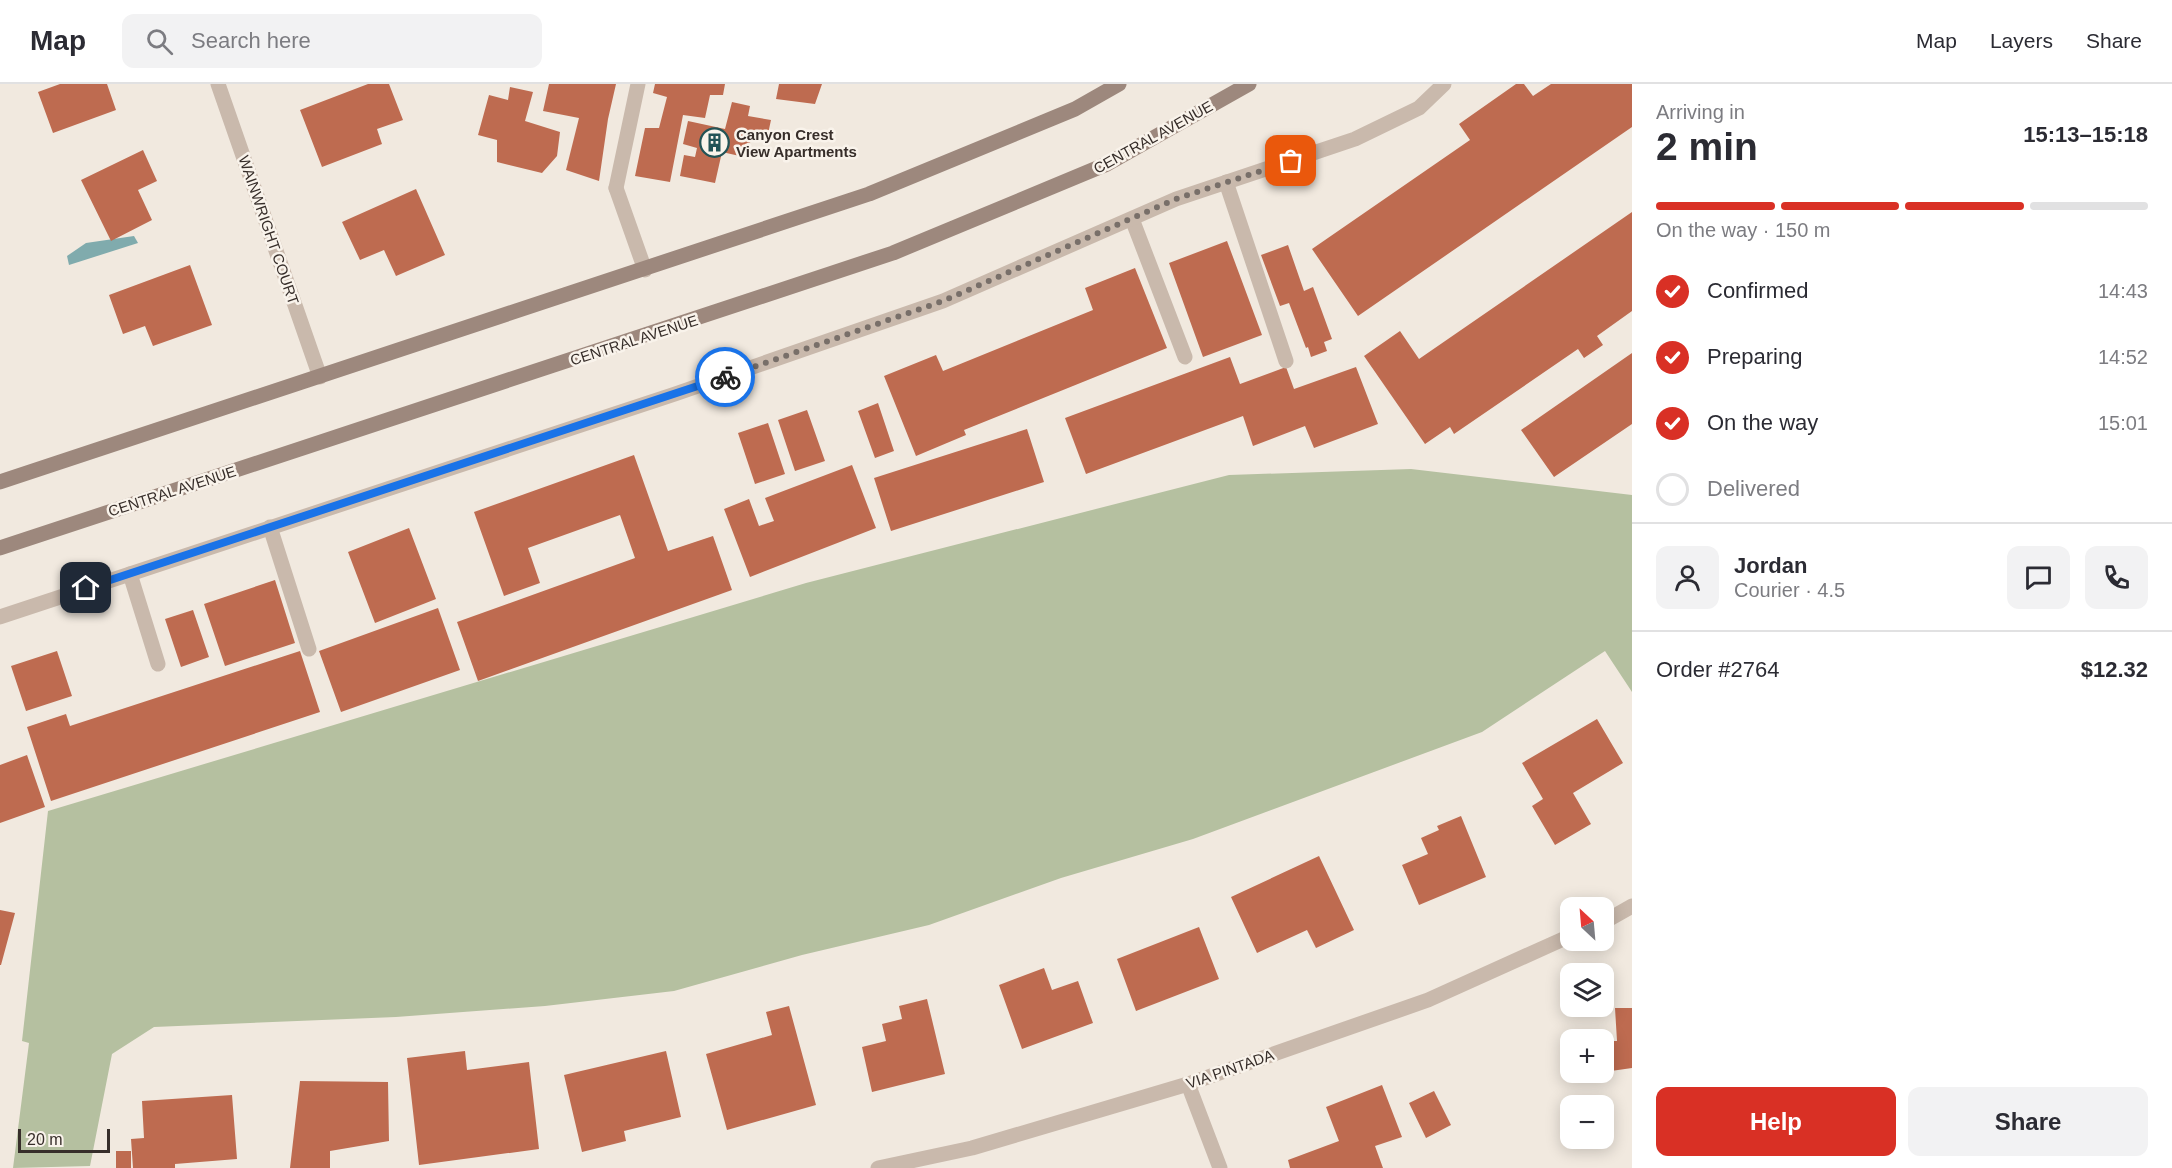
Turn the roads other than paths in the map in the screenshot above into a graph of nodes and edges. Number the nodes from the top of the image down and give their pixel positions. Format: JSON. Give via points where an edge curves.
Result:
{"nodes":[{"id":1,"x":218,"y":84,"type":"edge"},
{"id":2,"x":638,"y":84,"type":"edge"},
{"id":3,"x":1119,"y":84,"type":"edge"},
{"id":4,"x":1249,"y":84,"type":"edge"},
{"id":5,"x":1444,"y":84,"type":"edge"},
{"id":6,"x":1226,"y":182,"type":"junction"},
{"id":7,"x":1132,"y":219,"type":"junction"},
{"id":8,"x":645,"y":270,"type":"junction"},
{"id":9,"x":1185,"y":357,"type":"dead end"},
{"id":10,"x":1286,"y":361,"type":"dead end"},
{"id":11,"x":320,"y":377,"type":"junction"},
{"id":12,"x":0,"y":482,"type":"edge"},
{"id":13,"x":270,"y":527,"type":"junction"},
{"id":14,"x":0,"y":548,"type":"edge"},
{"id":15,"x":130,"y":574,"type":"junction"},
{"id":16,"x":0,"y":617,"type":"edge"},
{"id":17,"x":309,"y":649,"type":"dead end"},
{"id":18,"x":158,"y":664,"type":"dead end"},
{"id":19,"x":1632,"y":906,"type":"edge"},
{"id":20,"x":1614,"y":916,"type":"edge"},
{"id":21,"x":1560,"y":941,"type":"edge"},
{"id":22,"x":1188,"y":1084,"type":"junction"},
{"id":23,"x":878,"y":1168,"type":"edge"},
{"id":24,"x":1220,"y":1168,"type":"edge"}],
"edges":[{"from":1,"to":11,"type":"street","name":"WAINWRIGHT COURT"},
{"from":2,"to":8,"type":"street","via":[[616,188]]},
{"from":3,"to":8,"type":"main road","via":[[1075,109],[869,194]]},
{"from":4,"to":14,"type":"main road","name":"CENTRAL AVENUE","via":[[1107,164],[893,253]]},
{"from":5,"to":6,"type":"street","via":[[1419,108],[1355,140]]},
{"from":6,"to":7,"type":"street"},
{"from":6,"to":10,"type":"street"},
{"from":7,"to":9,"type":"street"},
{"from":7,"to":13,"type":"street","via":[[943,301]]},
{"from":8,"to":11,"type":"main road"},
{"from":11,"to":12,"type":"main road"},
{"from":13,"to":15,"type":"street"},
{"from":13,"to":17,"type":"street"},
{"from":15,"to":16,"type":"street"},
{"from":15,"to":18,"type":"street"},
{"from":19,"to":20,"type":"street"},
{"from":21,"to":22,"type":"street","name":"VIA PINTADA","via":[[1428,1000]]},
{"from":22,"to":23,"type":"street","name":"VIA PINTADA","via":[[972,1148]]},
{"from":22,"to":24,"type":"street"}]}
